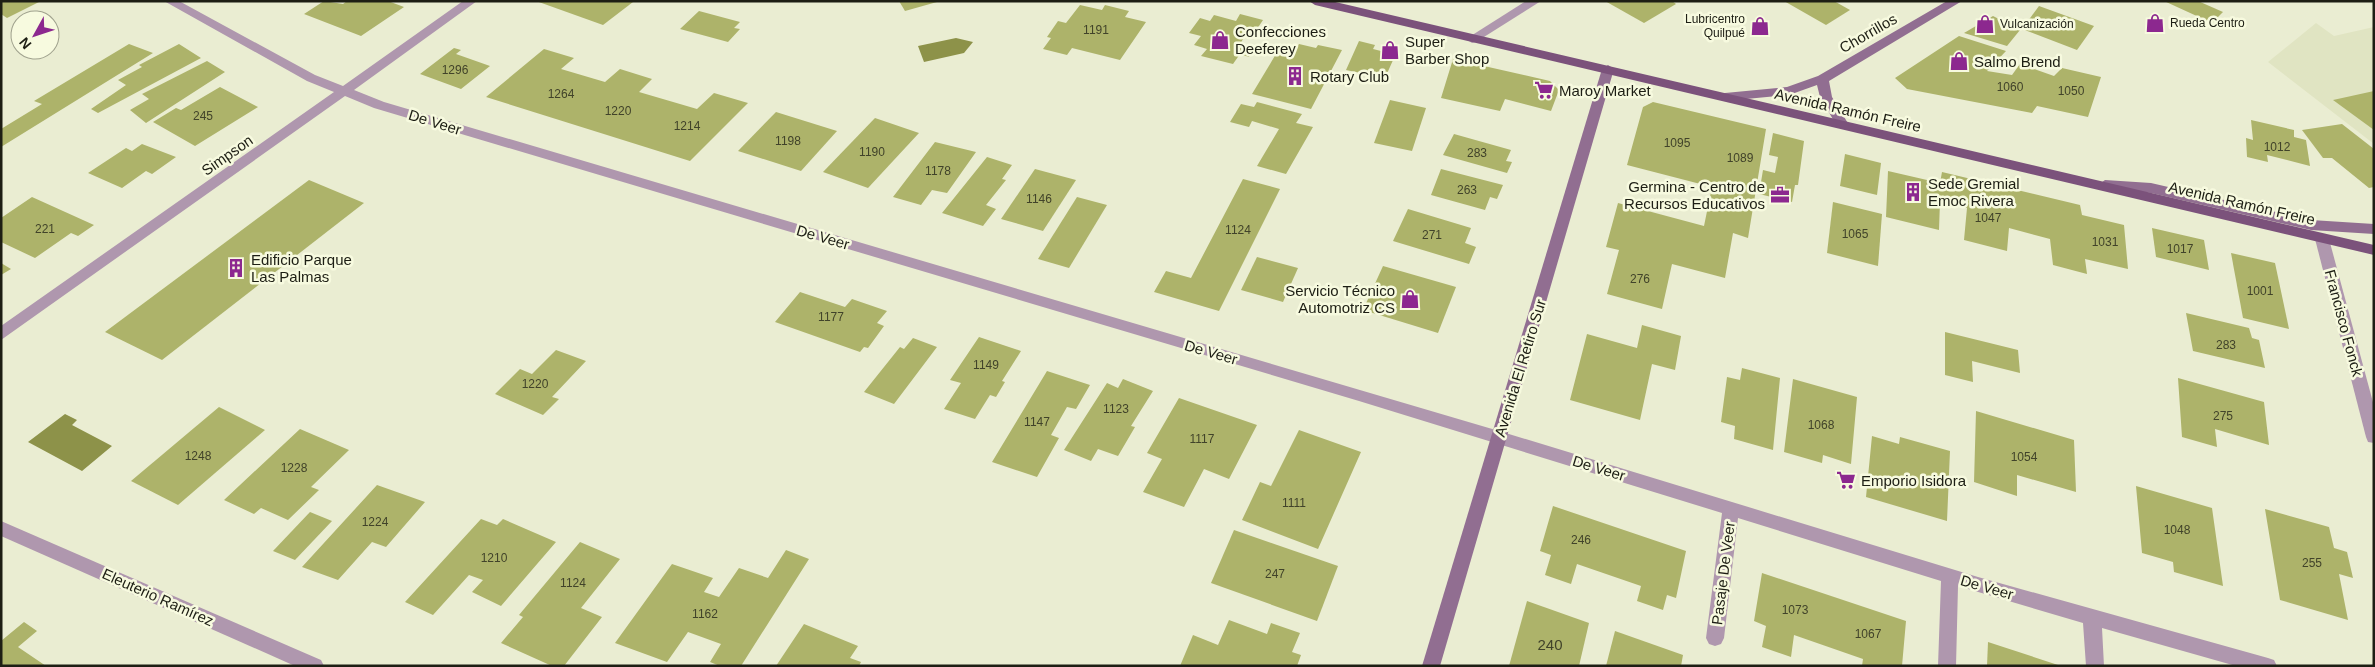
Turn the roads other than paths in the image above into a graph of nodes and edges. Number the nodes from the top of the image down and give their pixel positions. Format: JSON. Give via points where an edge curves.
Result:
{"nodes":[{"id":1,"x":170,"y":1,"type":"edge"},
{"id":2,"x":471,"y":1,"type":"edge"},
{"id":3,"x":1315,"y":1,"type":"edge"},
{"id":4,"x":1535,"y":1,"type":"edge"},
{"id":5,"x":1956,"y":1,"type":"edge"},
{"id":6,"x":1472,"y":39,"type":"junction"},
{"id":7,"x":1608,"y":69,"type":"junction"},
{"id":8,"x":1822,"y":79,"type":"junction"},
{"id":9,"x":343,"y":92,"type":"junction"},
{"id":10,"x":1725,"y":97,"type":"junction"},
{"id":11,"x":1843,"y":125,"type":"junction"},
{"id":12,"x":2093,"y":184,"type":"junction"},
{"id":13,"x":2374,"y":229,"type":"edge"},
{"id":14,"x":2322,"y":239,"type":"junction"},
{"id":15,"x":2374,"y":250,"type":"edge"},
{"id":16,"x":1,"y":334,"type":"edge"},
{"id":17,"x":1499,"y":437,"type":"junction"},
{"id":18,"x":2374,"y":437,"type":"edge"},
{"id":19,"x":1731,"y":508,"type":"junction"},
{"id":20,"x":1,"y":528,"type":"edge"},
{"id":21,"x":1950,"y":576,"type":"junction"},
{"id":22,"x":2092,"y":618,"type":"junction"},
{"id":23,"x":1715,"y":638,"type":"dead end"},
{"id":24,"x":315,"y":666,"type":"edge"},
{"id":25,"x":1431,"y":666,"type":"edge"},
{"id":26,"x":1947,"y":666,"type":"edge"},
{"id":27,"x":2095,"y":666,"type":"edge"},
{"id":28,"x":2268,"y":666,"type":"edge"}],
"edges":[{"from":1,"to":9,"type":"street","name":"De Veer","via":[[311,78]]},
{"from":2,"to":9,"type":"street","name":"Simpson"},
{"from":3,"to":6,"type":"main road","name":"Avenida Ramón Freire"},
{"from":4,"to":6,"type":"street"},
{"from":5,"to":8,"type":"street","name":"Chorrillos"},
{"from":6,"to":7,"type":"main road","name":"Avenida Ramón Freire"},
{"from":7,"to":10,"type":"main road","name":"Avenida Ramón Freire"},
{"from":7,"to":17,"type":"street","name":"Avenida El Retiro Sur"},
{"from":8,"to":10,"type":"street","name":"Chorrillos","via":[[1789,90]]},
{"from":8,"to":11,"type":"street","via":[[1826,98]]},
{"from":9,"to":16,"type":"street","name":"Simpson"},
{"from":9,"to":17,"type":"street","name":"De Veer","via":[[427,120]]},
{"from":10,"to":11,"type":"main road","name":"Avenida Ramón Freire"},
{"from":11,"to":12,"type":"main road","name":"Avenida Ramón Freire"},
{"from":12,"to":13,"type":"street","via":[[2151,188],[2310,224]]},
{"from":12,"to":14,"type":"main road","name":"Avenida Ramón Freire"},
{"from":14,"to":15,"type":"main road","name":"Avenida Ramón Freire"},
{"from":14,"to":18,"type":"street","name":"Francisco Fonck"},
{"from":17,"to":19,"type":"street","name":"De Veer"},
{"from":17,"to":25,"type":"street","name":"Avenida El Retiro Sur"},
{"from":19,"to":21,"type":"street","name":"De Veer"},
{"from":19,"to":23,"type":"street","name":"Pasaje De Veer"},
{"from":20,"to":24,"type":"street","name":"Eleuterio Ramírez"},
{"from":21,"to":22,"type":"street","name":"De Veer"},
{"from":21,"to":26,"type":"street"},
{"from":22,"to":27,"type":"street"},
{"from":22,"to":28,"type":"street","name":"De Veer"}]}
